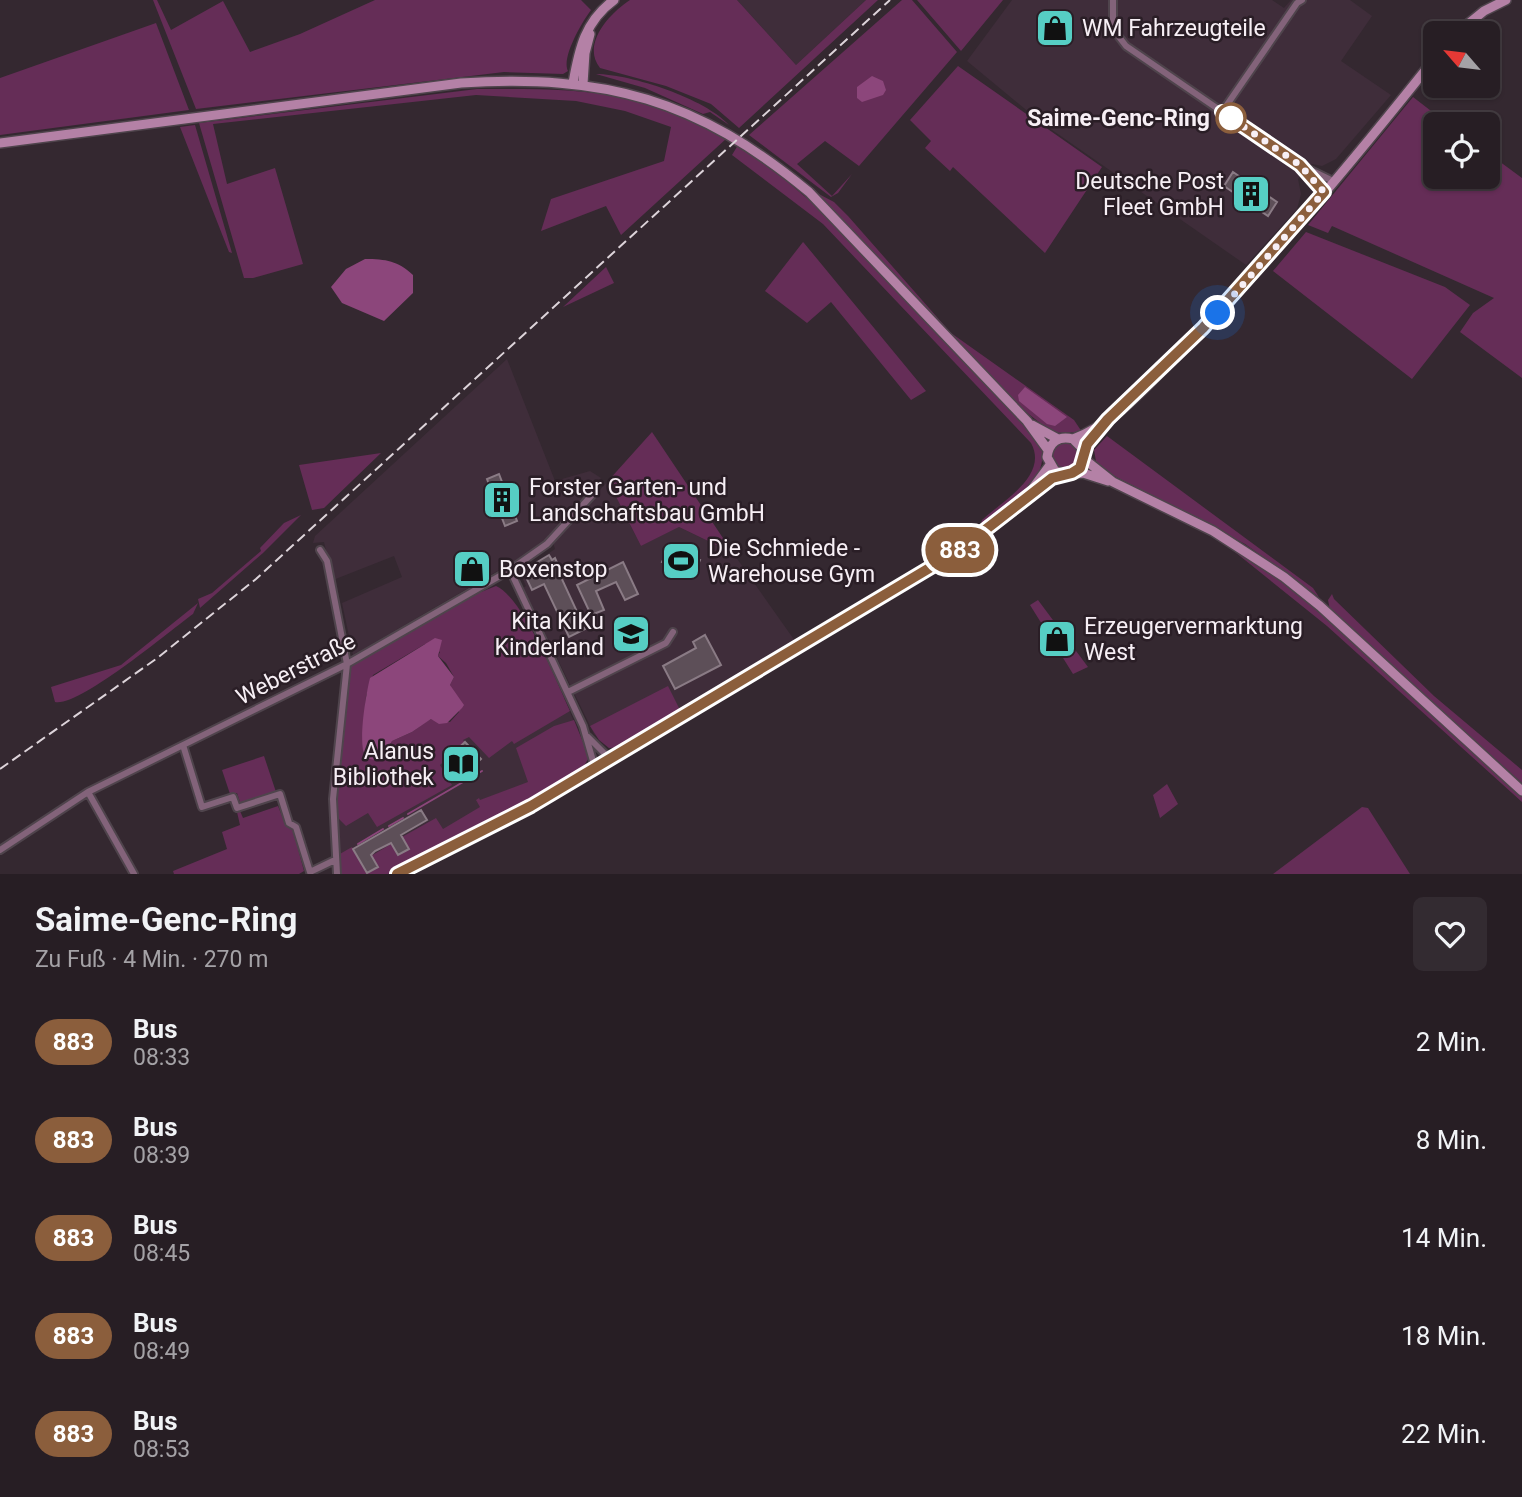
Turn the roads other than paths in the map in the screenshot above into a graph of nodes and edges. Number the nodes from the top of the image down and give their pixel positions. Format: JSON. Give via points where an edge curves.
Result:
{"nodes":[{"id":1,"x":614,"y":0,"type":"edge"},
{"id":2,"x":1113,"y":0,"type":"edge"},
{"id":3,"x":1302,"y":0,"type":"edge"},
{"id":4,"x":1506,"y":0,"type":"edge"},
{"id":5,"x":1496,"y":2,"type":"edge"},
{"id":6,"x":597,"y":17,"type":"junction"},
{"id":7,"x":1470,"y":21,"type":"edge"},
{"id":8,"x":1423,"y":72,"type":"edge"},
{"id":9,"x":573,"y":83,"type":"junction"},
{"id":10,"x":583,"y":84,"type":"junction"},
{"id":11,"x":1222,"y":112,"type":"junction"},
{"id":12,"x":0,"y":143,"type":"edge"},
{"id":13,"x":1300,"y":165,"type":"junction"},
{"id":14,"x":1333,"y":181,"type":"junction"},
{"id":15,"x":1324,"y":192,"type":"junction"},
{"id":16,"x":1108,"y":419,"type":"junction"},
{"id":17,"x":1027,"y":421,"type":"junction"},
{"id":18,"x":1058,"y":439,"type":"junction"},
{"id":19,"x":1073,"y":439,"type":"junction"},
{"id":20,"x":1048,"y":450,"type":"junction"},
{"id":21,"x":1084,"y":456,"type":"junction"},
{"id":22,"x":1050,"y":465,"type":"junction"},
{"id":23,"x":1067,"y":474,"type":"junction"},
{"id":24,"x":1113,"y":482,"type":"junction"},
{"id":25,"x":592,"y":495,"type":"dead end"},
{"id":26,"x":1026,"y":497,"type":"junction"},
{"id":27,"x":320,"y":550,"type":"dead end"},
{"id":28,"x":510,"y":570,"type":"junction"},
{"id":29,"x":673,"y":632,"type":"dead end"},
{"id":30,"x":347,"y":664,"type":"junction"},
{"id":31,"x":568,"y":692,"type":"junction"},
{"id":32,"x":587,"y":735,"type":"junction"},
{"id":33,"x":183,"y":745,"type":"junction"},
{"id":34,"x":610,"y":760,"type":"junction"},
{"id":35,"x":595,"y":768,"type":"junction"},
{"id":36,"x":1522,"y":791,"type":"edge"},
{"id":37,"x":88,"y":792,"type":"junction"},
{"id":38,"x":0,"y":850,"type":"edge"},
{"id":39,"x":335,"y":860,"type":"junction"},
{"id":40,"x":307,"y":873,"type":"edge"},
{"id":41,"x":134,"y":874,"type":"edge"},
{"id":42,"x":337,"y":874,"type":"edge"},
{"id":43,"x":397,"y":874,"type":"edge"}],
"edges":[{"from":1,"to":6,"type":"main road"},
{"from":2,"to":11,"type":"street","via":[[1111,18],[1118,38]]},
{"from":3,"to":11,"type":"street"},
{"from":4,"to":5,"type":"main road"},
{"from":5,"to":7,"type":"main road"},
{"from":6,"to":9,"type":"main road","via":[[582,40]]},
{"from":6,"to":10,"type":"main road","via":[[585,52]]},
{"from":8,"to":14,"type":"main road"},
{"from":9,"to":10,"type":"main road"},
{"from":9,"to":12,"type":"main road","via":[[461,83]]},
{"from":10,"to":17,"type":"main road","via":[[649,98],[683,111],[773,162],[832,215]]},
{"from":11,"to":13,"type":"street"},
{"from":13,"to":14,"type":"street"},
{"from":13,"to":15,"type":"street"},
{"from":14,"to":15,"type":"main road"},
{"from":15,"to":16,"type":"main road","via":[[1203,328]]},
{"from":16,"to":19,"type":"main road"},
{"from":16,"to":21,"type":"main road","via":[[1087,444]]},
{"from":17,"to":18,"type":"main road"},
{"from":17,"to":20,"type":"main road"},
{"from":18,"to":19,"type":"main road"},
{"from":18,"to":20,"type":"main road"},
{"from":19,"to":21,"type":"main road"},
{"from":20,"to":22,"type":"main road"},
{"from":21,"to":23,"type":"main road","via":[[1080,468]]},
{"from":21,"to":24,"type":"main road"},
{"from":22,"to":23,"type":"main road"},
{"from":22,"to":26,"type":"main road"},
{"from":23,"to":24,"type":"main road","via":[[1083,473]]},
{"from":23,"to":26,"type":"main road"},
{"from":24,"to":36,"type":"main road","via":[[1213,531],[1284,577]]},
{"from":25,"to":28,"type":"street","name":"Weberstraße","via":[[547,544]]},
{"from":26,"to":34,"type":"main road","via":[[958,551]]},
{"from":27,"to":30,"type":"street","via":[[327,561]]},
{"from":28,"to":30,"type":"street","name":"Weberstraße"},
{"from":28,"to":31,"type":"street"},
{"from":29,"to":31,"type":"street","via":[[666,643]]},
{"from":30,"to":33,"type":"street","name":"Weberstraße"},
{"from":30,"to":39,"type":"street","via":[[333,799]]},
{"from":31,"to":32,"type":"street"},
{"from":32,"to":34,"type":"street"},
{"from":32,"to":35,"type":"street"},
{"from":33,"to":37,"type":"street","name":"Weberstraße"},
{"from":33,"to":40,"type":"street","via":[[202,807],[233,797],[237,808],[280,794],[289,823],[296,827]]},
{"from":34,"to":35,"type":"main road"},
{"from":35,"to":43,"type":"main road"},
{"from":37,"to":38,"type":"street","name":"Weberstraße"},
{"from":37,"to":41,"type":"street"},
{"from":39,"to":40,"type":"street"},
{"from":39,"to":42,"type":"street"}]}
